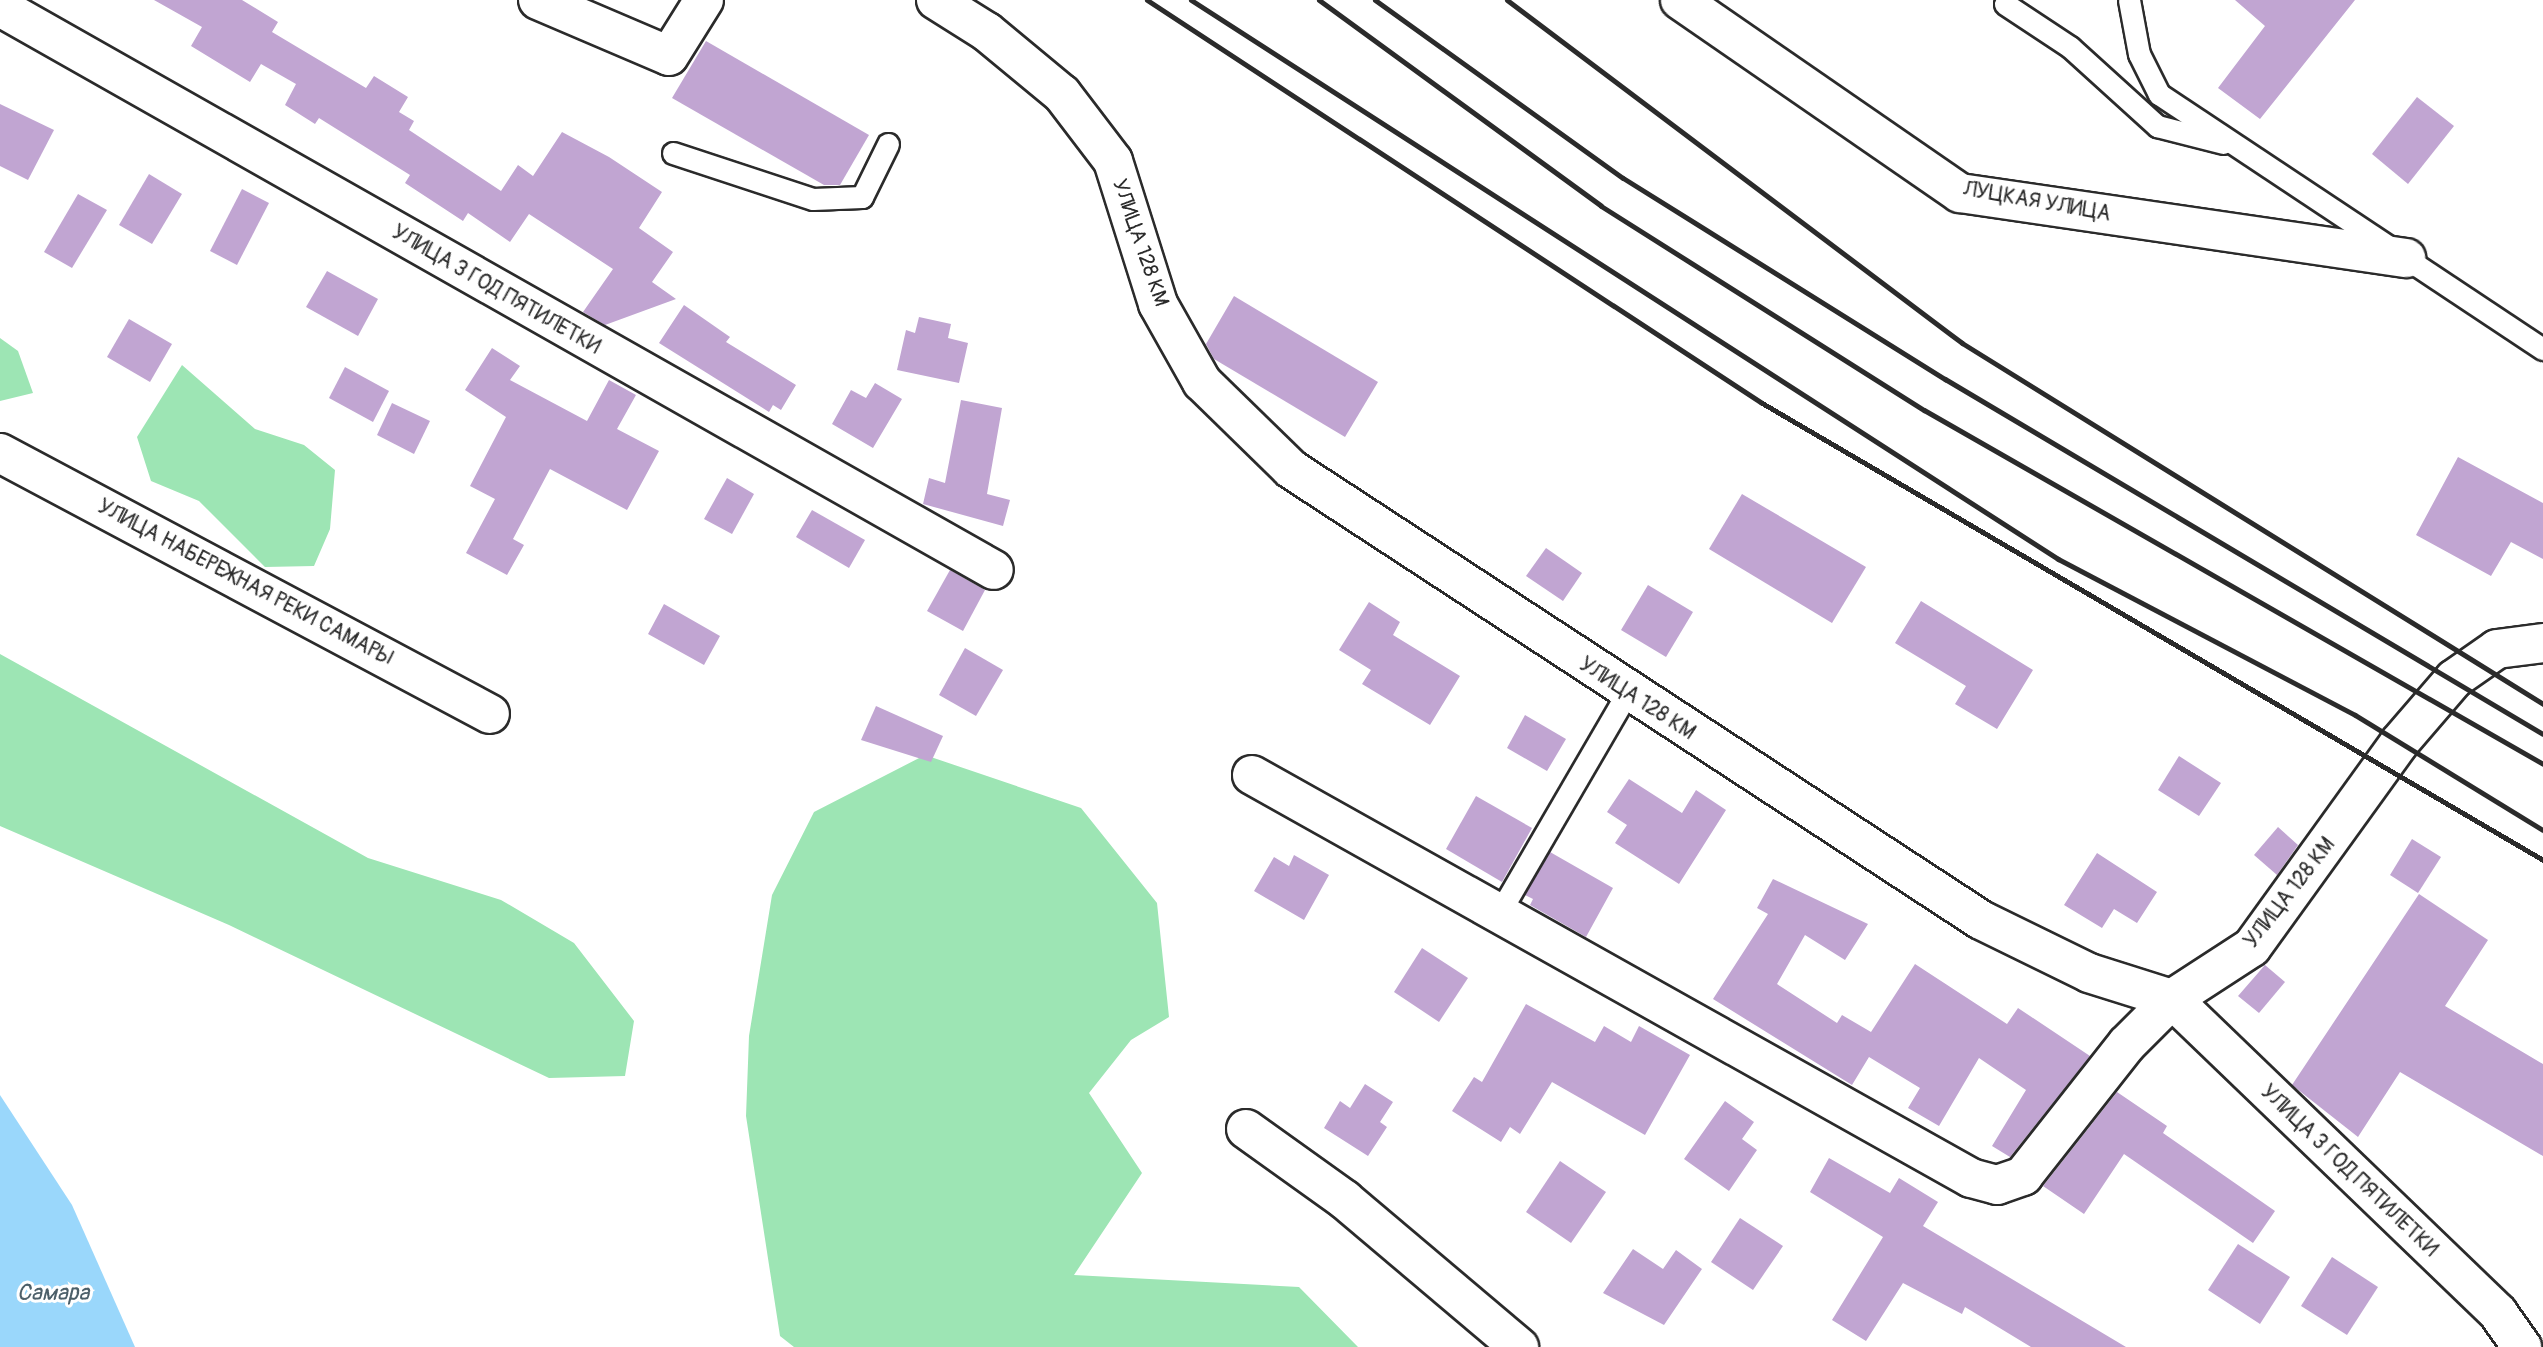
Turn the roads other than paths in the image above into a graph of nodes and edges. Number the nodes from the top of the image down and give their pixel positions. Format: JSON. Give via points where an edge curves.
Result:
{"nodes":[{"id":1,"x":538,"y":0,"type":"edge"},
{"id":2,"x":704,"y":0,"type":"edge"},
{"id":3,"x":936,"y":0,"type":"edge"},
{"id":4,"x":1680,"y":0,"type":"edge"},
{"id":5,"x":2129,"y":0,"type":"edge"},
{"id":6,"x":2005,"y":4,"type":"dead end"},
{"id":7,"x":0,"y":7,"type":"edge"},
{"id":8,"x":888,"y":144,"type":"dead end"},
{"id":9,"x":2238,"y":146,"type":"junction"},
{"id":10,"x":673,"y":153,"type":"dead end"},
{"id":11,"x":2406,"y":258,"type":"junction"},
{"id":12,"x":2543,"y":349,"type":"edge"},
{"id":13,"x":0,"y":453,"type":"edge"},
{"id":14,"x":994,"y":570,"type":"dead end"},
{"id":15,"x":2543,"y":643,"type":"edge"},
{"id":16,"x":1627,"y":693,"type":"junction"},
{"id":17,"x":490,"y":714,"type":"dead end"},
{"id":18,"x":1252,"y":775,"type":"dead end"},
{"id":19,"x":1498,"y":915,"type":"junction"},
{"id":20,"x":2172,"y":999,"type":"junction"},
{"id":21,"x":1246,"y":1129,"type":"dead end"},
{"id":22,"x":1519,"y":1347,"type":"edge"},
{"id":23,"x":2522,"y":1347,"type":"edge"}],
"edges":[{"from":1,"to":2,"type":"street","via":[[669,56]]},
{"from":3,"to":16,"type":"street","name":"УЛИЦА 128 КМ","via":[[987,32],[1062,94],[1113,161],[1158,304],[1202,382],[1291,469]]},
{"from":4,"to":11,"type":"street","name":"ЛУЦКАЯ УЛИЦА","via":[[1960,193]]},
{"from":5,"to":9,"type":"lane","via":[[2139,54],[2159,94]]},
{"from":6,"to":9,"type":"lane","via":[[2070,47],[2157,127]]},
{"from":7,"to":14,"type":"street","name":"УЛИЦА 3 ГОД ПЯТИЛЕТКИ"},
{"from":8,"to":10,"type":"lane","via":[[862,197],[813,198]]},
{"from":9,"to":11,"type":"lane"},
{"from":11,"to":12,"type":"lane"},
{"from":13,"to":17,"type":"street","name":"УЛИЦА НАБЕРЕЖНАЯ РЕКИ САМАРЫ"},
{"from":15,"to":20,"type":"street","name":"УЛИЦА 128 КМ","via":[[2497,649],[2437,699],[2252,947]]},
{"from":16,"to":19,"type":"lane"},
{"from":16,"to":20,"type":"street","name":"УЛИЦА 128 КМ","via":[[1980,920],[2089,973]]},
{"from":18,"to":19,"type":"street"},
{"from":19,"to":20,"type":"street","via":[[1971,1178],[1997,1185],[2023,1177],[2127,1044]]},
{"from":20,"to":23,"type":"street","name":"УЛИЦА 3 ГОД ПЯТИЛЕТКИ","via":[[2498,1313]]},
{"from":21,"to":22,"type":"street","via":[[1345,1200]]}]}
